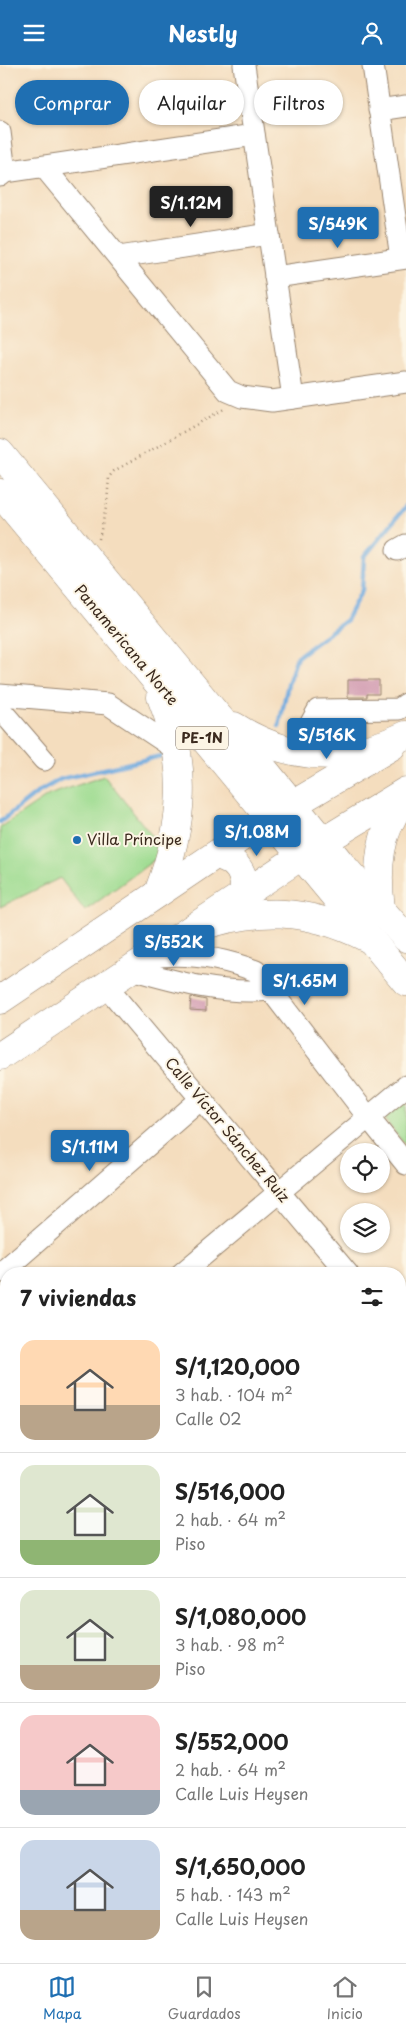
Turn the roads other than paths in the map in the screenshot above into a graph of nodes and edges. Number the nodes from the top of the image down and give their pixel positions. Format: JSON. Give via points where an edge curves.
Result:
{"nodes":[{"id":1,"x":244,"y":65,"type":"edge"},
{"id":2,"x":372,"y":65,"type":"edge"},
{"id":3,"x":406,"y":106,"type":"edge"},
{"id":4,"x":379,"y":110,"type":"junction"},
{"id":5,"x":0,"y":132,"type":"edge"},
{"id":6,"x":254,"y":135,"type":"junction"},
{"id":7,"x":44,"y":167,"type":"junction"},
{"id":8,"x":3,"y":174,"type":"edge"},
{"id":9,"x":269,"y":234,"type":"junction"},
{"id":10,"x":119,"y":257,"type":"junction"},
{"id":11,"x":403,"y":258,"type":"edge"},
{"id":12,"x":275,"y":277,"type":"junction"},
{"id":13,"x":406,"y":382,"type":"edge"},
{"id":14,"x":293,"y":399,"type":"junction"},
{"id":15,"x":0,"y":453,"type":"edge"},
{"id":16,"x":0,"y":493,"type":"edge"},
{"id":17,"x":155,"y":681,"type":"junction"},
{"id":18,"x":0,"y":695,"type":"edge"},
{"id":19,"x":0,"y":709,"type":"edge"},
{"id":20,"x":404,"y":710,"type":"edge"},
{"id":21,"x":217,"y":715,"type":"junction"},
{"id":22,"x":406,"y":736,"type":"edge"},
{"id":23,"x":177,"y":750,"type":"junction"},
{"id":24,"x":295,"y":752,"type":"junction"},
{"id":25,"x":44,"y":760,"type":"dead end"},
{"id":26,"x":406,"y":791,"type":"edge"},
{"id":27,"x":406,"y":798,"type":"edge"},
{"id":28,"x":281,"y":811,"type":"junction"},
{"id":29,"x":324,"y":841,"type":"junction"},
{"id":30,"x":216,"y":855,"type":"junction"},
{"id":31,"x":301,"y":856,"type":"junction"},
{"id":32,"x":158,"y":893,"type":"junction"},
{"id":33,"x":243,"y":895,"type":"junction"},
{"id":34,"x":381,"y":909,"type":"junction"},
{"id":35,"x":192,"y":929,"type":"junction"},
{"id":36,"x":406,"y":938,"type":"edge"},
{"id":37,"x":372,"y":941,"type":"junction"},
{"id":38,"x":140,"y":963,"type":"junction"},
{"id":39,"x":406,"y":982,"type":"edge"},
{"id":40,"x":106,"y":986,"type":"junction"},
{"id":41,"x":271,"y":990,"type":"junction"},
{"id":42,"x":0,"y":1000,"type":"edge"},
{"id":43,"x":0,"y":1056,"type":"edge"},
{"id":44,"x":406,"y":1086,"type":"edge"},
{"id":45,"x":201,"y":1099,"type":"junction"},
{"id":46,"x":368,"y":1117,"type":"junction"},
{"id":47,"x":406,"y":1163,"type":"edge"},
{"id":48,"x":278,"y":1191,"type":"junction"},
{"id":49,"x":9,"y":1267,"type":"edge"},
{"id":50,"x":190,"y":1267,"type":"edge"},
{"id":51,"x":342,"y":1267,"type":"edge"}],
"edges":[{"from":1,"to":6,"type":"street"},
{"from":2,"to":4,"type":"street"},
{"from":3,"to":4,"type":"street"},
{"from":4,"to":11,"type":"street"},
{"from":5,"to":8,"type":"street"},
{"from":6,"to":7,"type":"street"},
{"from":6,"to":9,"type":"street"},
{"from":7,"to":8,"type":"street"},
{"from":7,"to":10,"type":"street"},
{"from":9,"to":10,"type":"street"},
{"from":9,"to":12,"type":"street"},
{"from":10,"to":14,"type":"street","via":[[228,391],[242,397],[272,401]]},
{"from":11,"to":12,"type":"street"},
{"from":12,"to":14,"type":"street"},
{"from":13,"to":14,"type":"street"},
{"from":15,"to":21,"type":"main road","name":"Panamericana Norte","number":"PE-1N"},
{"from":16,"to":17,"type":"main road","name":"Panamericana Norte","number":"PE-1N"},
{"from":17,"to":23,"type":"main road","via":[[169,715]]},
{"from":17,"to":28,"type":"main road","name":"Panamericana Norte","number":"PE-1N"},
{"from":18,"to":23,"type":"street","via":[[108,705]]},
{"from":19,"to":25,"type":"street"},
{"from":20,"to":24,"type":"street","via":[[318,710]]},
{"from":21,"to":24,"type":"main road","via":[[254,739]]},
{"from":21,"to":28,"type":"main road","name":"Panamericana Norte","number":"PE-1N"},
{"from":22,"to":24,"type":"main road","via":[[354,753],[324,755]]},
{"from":22,"to":28,"type":"main road"},
{"from":23,"to":32,"type":"main road","via":[[181,786],[178,823],[171,859]]},
{"from":26,"to":29,"type":"main road"},
{"from":27,"to":34,"type":"main road","via":[[389,825],[380,853]]},
{"from":28,"to":29,"type":"main road","name":"Panamericana Norte","number":"PE-1N"},
{"from":28,"to":30,"type":"main road"},
{"from":28,"to":31,"type":"main road","name":"Panamericana Norte","number":"PE-1N"},
{"from":29,"to":31,"type":"main road"},
{"from":29,"to":34,"type":"main road","name":"Panamericana Norte","number":"PE-1N"},
{"from":30,"to":32,"type":"main road"},
{"from":30,"to":33,"type":"main road","via":[[231,860],[241,872]]},
{"from":31,"to":33,"type":"main road"},
{"from":31,"to":37,"type":"main road","name":"Panamericana Norte","number":"PE-1N"},
{"from":32,"to":42,"type":"main road"},
{"from":33,"to":35,"type":"main road"},
{"from":34,"to":36,"type":"main road","name":"Panamericana Norte","number":"PE-1N"},
{"from":35,"to":37,"type":"main road","via":[[229,917],[284,913],[344,927]]},
{"from":35,"to":38,"type":"main road"},
{"from":37,"to":39,"type":"main road","name":"Panamericana Norte","number":"PE-1N"},
{"from":38,"to":40,"type":"main road"},
{"from":38,"to":41,"type":"street","via":[[170,981],[248,993]]},
{"from":38,"to":41,"type":"street","via":[[171,954],[232,962],[256,971]]},
{"from":40,"to":43,"type":"main road"},
{"from":40,"to":45,"type":"street","name":"Calle Víctor Sánchez Ruiz"},
{"from":41,"to":46,"type":"street"},
{"from":44,"to":46,"type":"street"},
{"from":45,"to":48,"type":"street","name":"Calle Víctor Sánchez Ruiz"},
{"from":45,"to":49,"type":"street"},
{"from":46,"to":47,"type":"street"},
{"from":46,"to":48,"type":"street"},
{"from":48,"to":50,"type":"street"},
{"from":48,"to":51,"type":"street","name":"Calle Víctor Sánchez Ruiz"}]}
